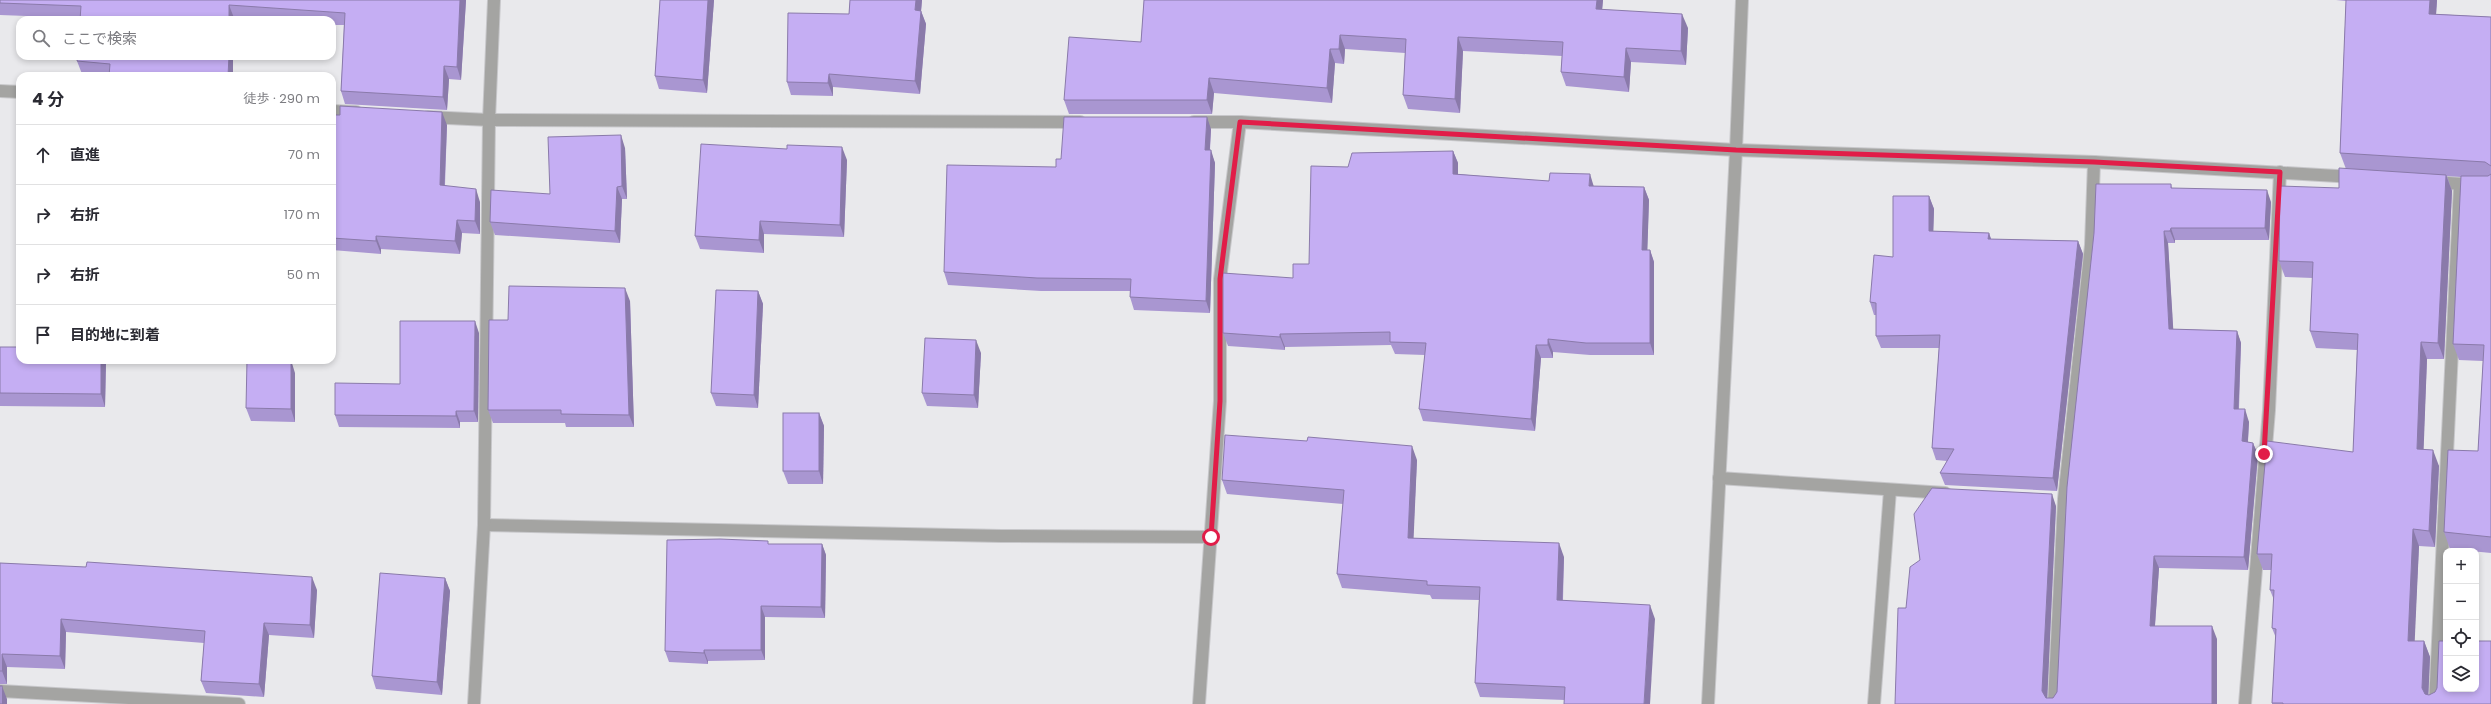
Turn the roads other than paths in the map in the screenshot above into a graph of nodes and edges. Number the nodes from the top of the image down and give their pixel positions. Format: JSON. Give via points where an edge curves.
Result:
{"nodes":[{"id":1,"x":494,"y":0,"type":"edge"},
{"id":2,"x":1742,"y":0,"type":"edge"},
{"id":3,"x":0,"y":91,"type":"edge"},
{"id":4,"x":16,"y":92,"type":"edge"},
{"id":5,"x":336,"y":111,"type":"edge"},
{"id":6,"x":371,"y":113,"type":"edge"},
{"id":7,"x":418,"y":116,"type":"edge"},
{"id":8,"x":489,"y":120,"type":"junction"},
{"id":9,"x":1096,"y":122,"type":"edge"},
{"id":10,"x":1184,"y":122,"type":"edge"},
{"id":11,"x":1240,"y":122,"type":"junction"},
{"id":12,"x":1736,"y":150,"type":"junction"},
{"id":13,"x":2094,"y":162,"type":"junction"},
{"id":14,"x":2280,"y":172,"type":"junction"},
{"id":15,"x":2366,"y":178,"type":"edge"},
{"id":16,"x":2421,"y":181,"type":"edge"},
{"id":17,"x":2460,"y":184,"type":"junction"},
{"id":18,"x":2491,"y":186,"type":"edge"},
{"id":19,"x":1719,"y":478,"type":"junction"},
{"id":20,"x":1890,"y":490,"type":"junction"},
{"id":21,"x":1953,"y":493,"type":"edge"},
{"id":22,"x":2048,"y":498,"type":"edge"},
{"id":23,"x":2064,"y":499,"type":"junction"},
{"id":24,"x":484,"y":525,"type":"junction"},
{"id":25,"x":1211,"y":537,"type":"junction"},
{"id":26,"x":0,"y":692,"type":"edge"},
{"id":27,"x":239,"y":704,"type":"edge"},
{"id":28,"x":474,"y":704,"type":"edge"},
{"id":29,"x":1199,"y":704,"type":"edge"},
{"id":30,"x":1708,"y":704,"type":"edge"},
{"id":31,"x":1874,"y":704,"type":"edge"},
{"id":32,"x":2054,"y":704,"type":"edge"},
{"id":33,"x":2245,"y":704,"type":"edge"},
{"id":34,"x":2435,"y":704,"type":"edge"}],
"edges":[{"from":1,"to":8,"type":"street"},
{"from":2,"to":12,"type":"street"},
{"from":3,"to":4,"type":"street"},
{"from":5,"to":6,"type":"street"},
{"from":7,"to":8,"type":"street"},
{"from":8,"to":9,"type":"street"},
{"from":8,"to":24,"type":"street"},
{"from":10,"to":11,"type":"street"},
{"from":11,"to":12,"type":"street"},
{"from":11,"to":25,"type":"street","via":[[1220,279],[1220,401]]},
{"from":12,"to":13,"type":"street"},
{"from":12,"to":19,"type":"street"},
{"from":13,"to":14,"type":"street"},
{"from":13,"to":23,"type":"street","via":[[2091,245]]},
{"from":14,"to":15,"type":"street"},
{"from":14,"to":33,"type":"street","via":[[2269,410]]},
{"from":16,"to":17,"type":"street"},
{"from":17,"to":18,"type":"street"},
{"from":17,"to":34,"type":"street"},
{"from":19,"to":20,"type":"street"},
{"from":19,"to":30,"type":"street"},
{"from":20,"to":21,"type":"street"},
{"from":20,"to":31,"type":"street"},
{"from":22,"to":23,"type":"street"},
{"from":23,"to":32,"type":"street"},
{"from":24,"to":25,"type":"street","via":[[993,536]]},
{"from":24,"to":28,"type":"street"},
{"from":25,"to":29,"type":"street"},
{"from":26,"to":27,"type":"street"}]}
